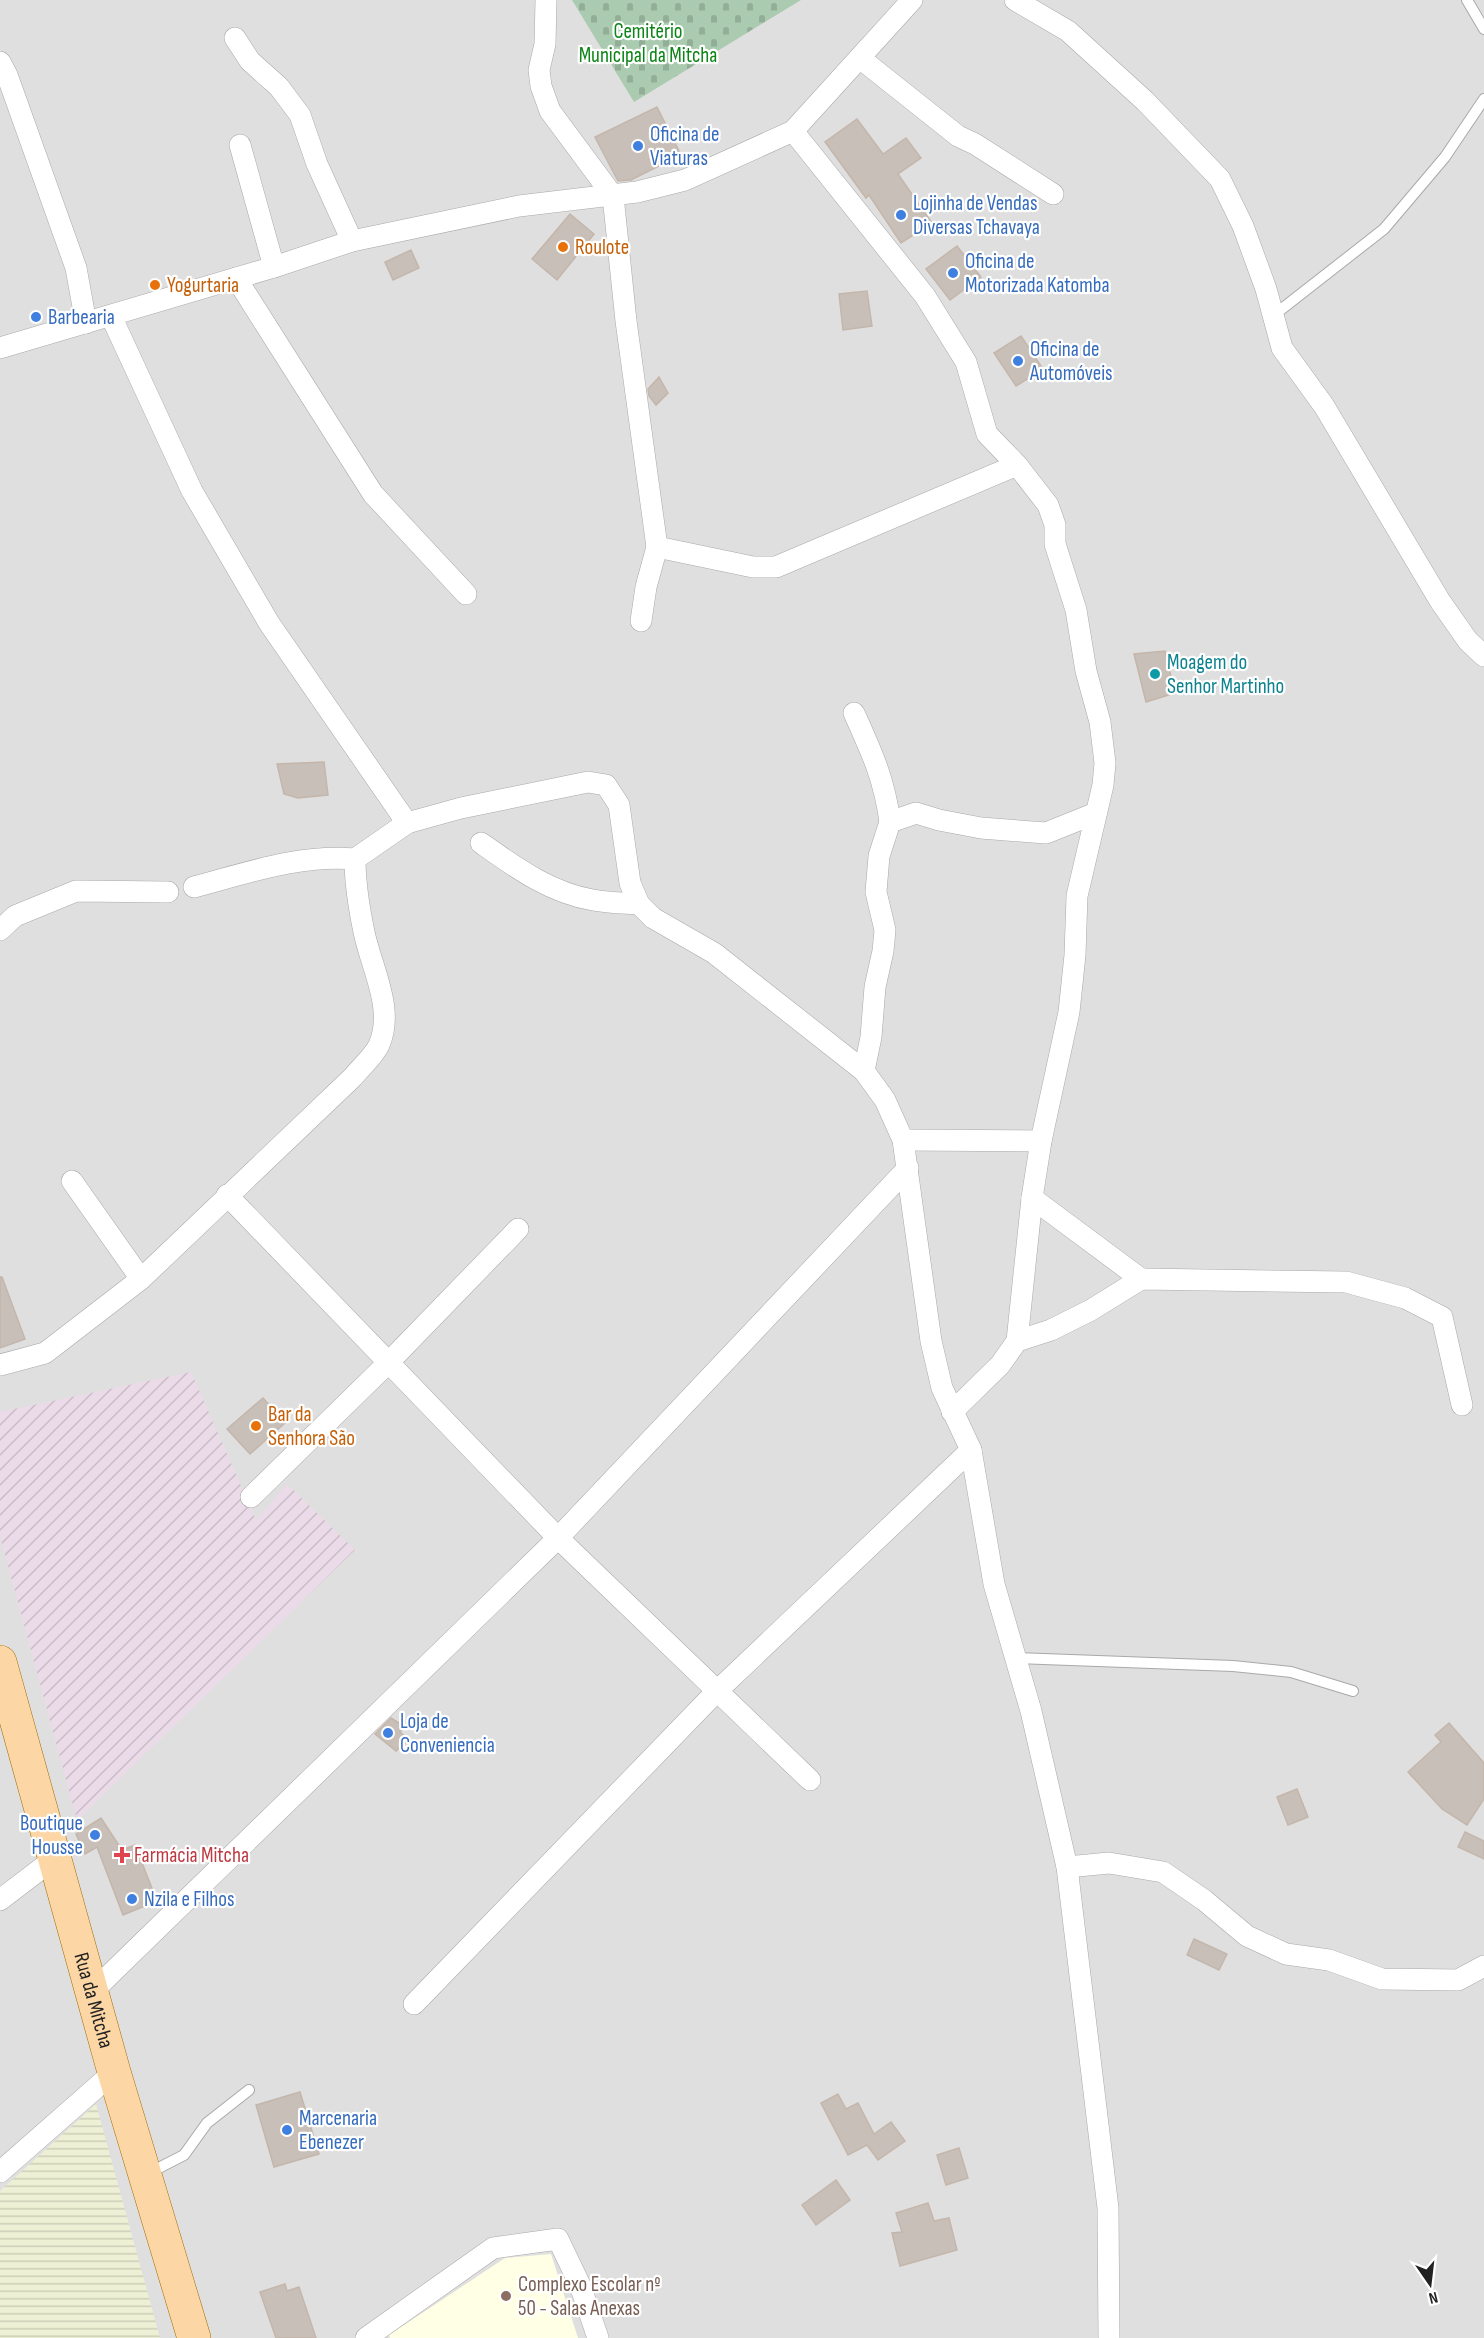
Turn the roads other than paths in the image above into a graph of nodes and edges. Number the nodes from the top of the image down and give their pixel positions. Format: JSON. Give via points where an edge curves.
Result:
{"nodes":[{"id":1,"x":546,"y":0,"type":"edge"},
{"id":2,"x":912,"y":0,"type":"edge"},
{"id":3,"x":1015,"y":0,"type":"edge"},
{"id":4,"x":1467,"y":0,"type":"edge"},
{"id":5,"x":1484,"y":29,"type":"edge"},
{"id":6,"x":235,"y":38,"type":"dead end"},
{"id":7,"x":861,"y":59,"type":"junction"},
{"id":8,"x":0,"y":62,"type":"edge"},
{"id":9,"x":1484,"y":99,"type":"edge"},
{"id":10,"x":793,"y":131,"type":"junction"},
{"id":11,"x":240,"y":145,"type":"dead end"},
{"id":12,"x":1053,"y":194,"type":"dead end"},
{"id":13,"x":613,"y":196,"type":"junction"},
{"id":14,"x":352,"y":241,"type":"junction"},
{"id":15,"x":274,"y":267,"type":"junction"},
{"id":16,"x":236,"y":278,"type":"junction"},
{"id":17,"x":1274,"y":315,"type":"junction"},
{"id":18,"x":111,"y":316,"type":"junction"},
{"id":19,"x":86,"y":323,"type":"junction"},
{"id":20,"x":0,"y":348,"type":"edge"},
{"id":21,"x":1017,"y":465,"type":"junction"},
{"id":22,"x":657,"y":548,"type":"junction"},
{"id":23,"x":466,"y":594,"type":"dead end"},
{"id":24,"x":641,"y":621,"type":"dead end"},
{"id":25,"x":1484,"y":656,"type":"edge"},
{"id":26,"x":854,"y":713,"type":"dead end"},
{"id":27,"x":1096,"y":813,"type":"junction"},
{"id":28,"x":890,"y":822,"type":"junction"},
{"id":29,"x":407,"y":823,"type":"junction"},
{"id":30,"x":481,"y":843,"type":"dead end"},
{"id":31,"x":355,"y":859,"type":"junction"},
{"id":32,"x":194,"y":887,"type":"dead end"},
{"id":33,"x":168,"y":892,"type":"dead end"},
{"id":34,"x":639,"y":904,"type":"junction"},
{"id":35,"x":0,"y":930,"type":"edge"},
{"id":36,"x":864,"y":1071,"type":"junction"},
{"id":37,"x":903,"y":1140,"type":"junction"},
{"id":38,"x":1041,"y":1141,"type":"junction"},
{"id":39,"x":908,"y":1168,"type":"junction"},
{"id":40,"x":72,"y":1181,"type":"dead end"},
{"id":41,"x":227,"y":1195,"type":"junction"},
{"id":42,"x":1032,"y":1198,"type":"junction"},
{"id":43,"x":518,"y":1229,"type":"dead end"},
{"id":44,"x":141,"y":1279,"type":"junction"},
{"id":45,"x":1141,"y":1279,"type":"junction"},
{"id":46,"x":1017,"y":1341,"type":"junction"},
{"id":47,"x":389,"y":1362,"type":"junction"},
{"id":48,"x":0,"y":1365,"type":"edge"},
{"id":49,"x":1462,"y":1405,"type":"dead end"},
{"id":50,"x":952,"y":1412,"type":"junction"},
{"id":51,"x":971,"y":1450,"type":"junction"},
{"id":52,"x":251,"y":1497,"type":"dead end"},
{"id":53,"x":558,"y":1538,"type":"junction"},
{"id":54,"x":1016,"y":1658,"type":"junction"},
{"id":55,"x":0,"y":1662,"type":"edge"},
{"id":56,"x":1353,"y":1691,"type":"dead end"},
{"id":57,"x":716,"y":1692,"type":"junction"},
{"id":58,"x":810,"y":1780,"type":"dead end"},
{"id":59,"x":55,"y":1858,"type":"junction"},
{"id":60,"x":1067,"y":1867,"type":"junction"},
{"id":61,"x":0,"y":1900,"type":"edge"},
{"id":62,"x":1484,"y":1966,"type":"edge"},
{"id":63,"x":92,"y":1992,"type":"junction"},
{"id":64,"x":414,"y":2004,"type":"dead end"},
{"id":65,"x":114,"y":2072,"type":"junction"},
{"id":66,"x":249,"y":2090,"type":"dead end"},
{"id":67,"x":0,"y":2172,"type":"edge"},
{"id":68,"x":145,"y":2175,"type":"junction"},
{"id":69,"x":194,"y":2338,"type":"edge"},
{"id":70,"x":366,"y":2338,"type":"edge"},
{"id":71,"x":598,"y":2338,"type":"edge"},
{"id":72,"x":1109,"y":2338,"type":"edge"}],
"edges":[{"from":1,"to":13,"type":"street","via":[[541,86],[550,111]]},
{"from":2,"to":7,"type":"street"},
{"from":3,"to":17,"type":"street","via":[[1068,31],[1145,101],[1220,179],[1243,226]]},
{"from":4,"to":5,"type":"lane"},
{"from":6,"to":14,"type":"street","via":[[250,61],[279,87],[300,115]]},
{"from":7,"to":10,"type":"street"},
{"from":7,"to":12,"type":"street","via":[[958,136]]},
{"from":8,"to":19,"type":"street","via":[[76,268]]},
{"from":9,"to":17,"type":"lane","via":[[1445,156],[1384,229]]},
{"from":10,"to":13,"type":"street","via":[[685,180]]},
{"from":10,"to":21,"type":"street","via":[[925,296],[966,362],[987,434]]},
{"from":11,"to":15,"type":"street"},
{"from":13,"to":14,"type":"street","via":[[519,206]]},
{"from":13,"to":22,"type":"street"},
{"from":14,"to":15,"type":"street"},
{"from":15,"to":16,"type":"street"},
{"from":16,"to":18,"type":"street"},
{"from":16,"to":23,"type":"street","via":[[373,494]]},
{"from":17,"to":25,"type":"street","via":[[1282,348],[1324,406],[1440,601],[1468,641]]},
{"from":18,"to":19,"type":"street"},
{"from":18,"to":29,"type":"street","via":[[192,492],[268,623]]},
{"from":19,"to":20,"type":"street"},
{"from":21,"to":22,"type":"street","via":[[776,567],[753,567]]},
{"from":21,"to":27,"type":"street","via":[[1048,505],[1055,544],[1076,610],[1106,763]]},
{"from":22,"to":24,"type":"street"},
{"from":26,"to":28,"type":"street","via":[[878,767]]},
{"from":27,"to":28,"type":"street","via":[[1046,833],[981,828],[916,813]]},
{"from":27,"to":38,"type":"street","via":[[1077,896],[1076,956],[1069,1011]]},
{"from":28,"to":36,"type":"street","via":[[879,856],[876,892],[885,930]]},
{"from":29,"to":31,"type":"street"},
{"from":29,"to":34,"type":"street","via":[[588,782],[606,785],[619,805],[630,883]]},
{"from":30,"to":34,"type":"street","via":[[529,877],[556,889],[591,900]]},
{"from":31,"to":32,"type":"street","via":[[301,860]]},
{"from":31,"to":41,"type":"street","via":[[364,933],[385,1023],[379,1046],[353,1077]]},
{"from":33,"to":35,"type":"street","via":[[76,891],[15,916]]},
{"from":34,"to":36,"type":"street","via":[[653,918],[714,953]]},
{"from":36,"to":37,"type":"street","via":[[885,1100]]},
{"from":37,"to":38,"type":"street"},
{"from":37,"to":39,"type":"street"},
{"from":38,"to":42,"type":"street"},
{"from":39,"to":50,"type":"street","via":[[931,1341]]},
{"from":39,"to":53,"type":"street"},
{"from":40,"to":44,"type":"street"},
{"from":41,"to":44,"type":"street"},
{"from":41,"to":47,"type":"street"},
{"from":42,"to":45,"type":"street"},
{"from":42,"to":46,"type":"street"},
{"from":43,"to":47,"type":"street"},
{"from":44,"to":48,"type":"street","via":[[45,1353]]},
{"from":45,"to":46,"type":"street","via":[[1052,1330]]},
{"from":45,"to":49,"type":"street","via":[[1346,1282],[1404,1298],[1442,1317]]},
{"from":46,"to":50,"type":"street","via":[[1000,1365]]},
{"from":47,"to":52,"type":"street"},
{"from":47,"to":53,"type":"street"},
{"from":50,"to":51,"type":"street"},
{"from":51,"to":54,"type":"street","via":[[994,1584]]},
{"from":51,"to":57,"type":"street"},
{"from":53,"to":57,"type":"street"},
{"from":53,"to":63,"type":"street"},
{"from":54,"to":56,"type":"lane","via":[[1233,1666],[1292,1672]]},
{"from":54,"to":60,"type":"street"},
{"from":55,"to":59,"type":"main road","name":"Rua da Mitcha"},
{"from":57,"to":58,"type":"street"},
{"from":57,"to":64,"type":"street"},
{"from":59,"to":61,"type":"street"},
{"from":59,"to":63,"type":"main road","name":"Rua da Mitcha"},
{"from":60,"to":62,"type":"street","via":[[1109,1863],[1162,1872],[1248,1936],[1286,1954],[1329,1960],[1382,1979],[1458,1980]]},
{"from":60,"to":72,"type":"street","via":[[1108,2208]]},
{"from":63,"to":65,"type":"main road","name":"Rua da Mitcha"},
{"from":65,"to":67,"type":"street"},
{"from":65,"to":68,"type":"main road","name":"Rua da Mitcha"},
{"from":66,"to":68,"type":"lane","via":[[207,2122],[184,2155]]},
{"from":68,"to":69,"type":"main road","name":"Rua da Mitcha"},
{"from":70,"to":71,"type":"street","via":[[493,2248],[558,2239],[580,2285]]}]}
